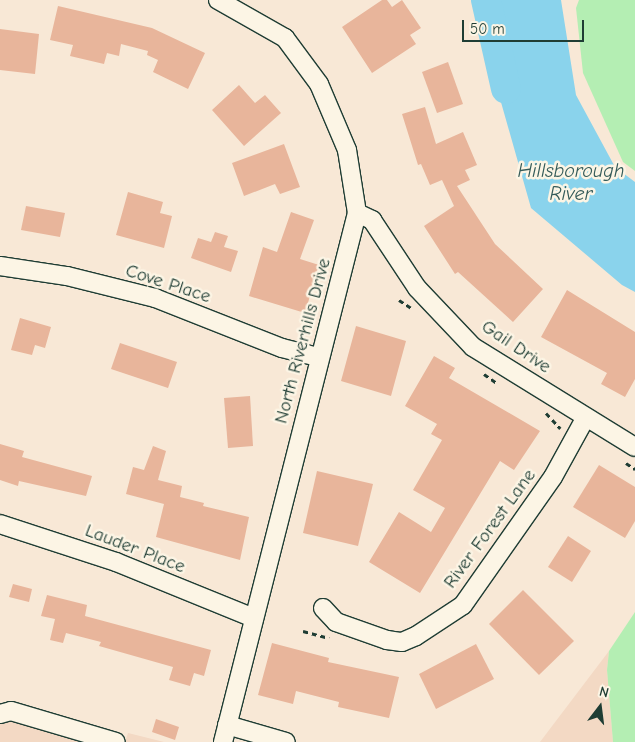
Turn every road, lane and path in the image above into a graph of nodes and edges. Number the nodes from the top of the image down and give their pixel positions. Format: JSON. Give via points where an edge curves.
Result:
{"nodes":[{"id":1,"x":218,"y":0,"type":"edge"},
{"id":2,"x":357,"y":213,"type":"junction"},
{"id":3,"x":0,"y":266,"type":"edge"},
{"id":4,"x":319,"y":357,"type":"junction"},
{"id":5,"x":586,"y":418,"type":"junction"},
{"id":6,"x":635,"y":447,"type":"edge"},
{"id":7,"x":0,"y":524,"type":"edge"},
{"id":8,"x":323,"y":608,"type":"dead end"},
{"id":9,"x":254,"y":618,"type":"junction"},
{"id":10,"x":0,"y":714,"type":"edge"},
{"id":11,"x":225,"y":734,"type":"edge"},
{"id":12,"x":115,"y":742,"type":"edge"},
{"id":13,"x":286,"y":742,"type":"edge"}],
"edges":[{"from":1,"to":2,"type":"street","name":"North Riverhills Drive","via":[[285,38],[319,84],[348,150]]},
{"from":2,"to":4,"type":"street","name":"North Riverhills Drive"},
{"from":2,"to":5,"type":"street","name":"Gail Drive","via":[[372,220],[417,288],[474,347]]},
{"from":3,"to":4,"type":"street","name":"Cove Place","via":[[68,276],[155,298],[282,348]]},
{"from":4,"to":9,"type":"street","name":"North Riverhills Drive"},
{"from":5,"to":6,"type":"street","name":"Gail Drive"},
{"from":5,"to":8,"type":"street","name":"River Forest Lane","via":[[553,477],[463,604],[402,642],[336,622]]},
{"from":7,"to":9,"type":"street","name":"Lauder Place","via":[[116,562]]},
{"from":9,"to":11,"type":"street","name":"North Riverhills Drive"},
{"from":10,"to":12,"type":"street","via":[[11,711]]},
{"from":11,"to":13,"type":"street"}]}
